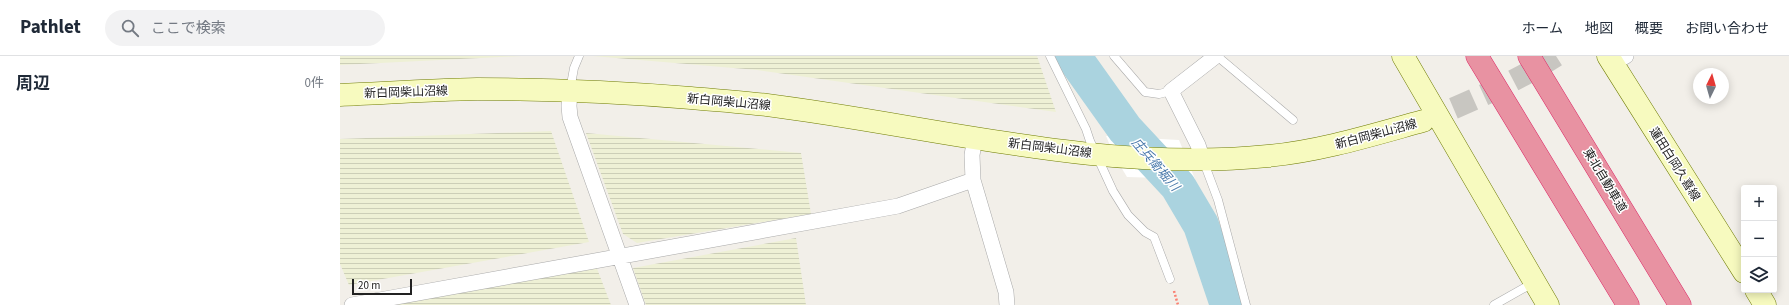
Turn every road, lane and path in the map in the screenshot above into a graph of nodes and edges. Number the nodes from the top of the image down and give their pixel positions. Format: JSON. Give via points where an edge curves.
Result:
{"nodes":[{"id":1,"x":579,"y":56,"type":"edge"},
{"id":2,"x":1050,"y":56,"type":"edge"},
{"id":3,"x":1114,"y":56,"type":"edge"},
{"id":4,"x":1217,"y":56,"type":"edge"},
{"id":5,"x":1403,"y":56,"type":"edge"},
{"id":6,"x":1477,"y":56,"type":"edge"},
{"id":7,"x":1529,"y":56,"type":"edge"},
{"id":8,"x":1616,"y":59,"type":"edge"},
{"id":9,"x":570,"y":90,"type":"junction"},
{"id":10,"x":1171,"y":91,"type":"junction"},
{"id":11,"x":340,"y":95,"type":"edge"},
{"id":12,"x":1294,"y":120,"type":"dead end"},
{"id":13,"x":1423,"y":121,"type":"tunnel mouth"},
{"id":14,"x":975,"y":138,"type":"junction"},
{"id":15,"x":1106,"y":155,"type":"junction"},
{"id":16,"x":1195,"y":159,"type":"junction"},
{"id":17,"x":973,"y":180,"type":"junction"},
{"id":18,"x":622,"y":257,"type":"junction"},
{"id":19,"x":1741,"y":267,"type":"edge"},
{"id":20,"x":1170,"y":279,"type":"dead end"},
{"id":21,"x":1535,"y":282,"type":"junction"},
{"id":22,"x":1758,"y":293,"type":"edge"},
{"id":23,"x":352,"y":305,"type":"edge"},
{"id":24,"x":637,"y":305,"type":"edge"},
{"id":25,"x":1007,"y":305,"type":"edge"},
{"id":26,"x":1246,"y":305,"type":"edge"},
{"id":27,"x":1494,"y":305,"type":"edge"},
{"id":28,"x":1548,"y":305,"type":"edge"},
{"id":29,"x":1628,"y":305,"type":"edge"},
{"id":30,"x":1680,"y":305,"type":"edge"},
{"id":31,"x":1765,"y":305,"type":"edge"}],
"edges":[{"from":1,"to":9,"type":"lane"},
{"from":2,"to":15,"type":"lane","via":[[1086,129]]},
{"from":3,"to":10,"type":"lane","via":[[1145,92],[1159,94]]},
{"from":4,"to":10,"type":"street"},
{"from":4,"to":12,"type":"lane"},
{"from":5,"to":21,"type":"street"},
{"from":6,"to":29,"type":"highway"},
{"from":7,"to":30,"type":"highway","name":"東北自動車道"},
{"from":8,"to":19,"type":"street","name":"蓮田白岡久喜線"},
{"from":9,"to":11,"type":"street","name":"新白岡柴山沼線","via":[[476,89]]},
{"from":9,"to":14,"type":"street","name":"新白岡柴山沼線","via":[[766,105]]},
{"from":9,"to":18,"type":"street","via":[[570,116]]},
{"from":10,"to":16,"type":"street","via":[[1198,145]]},
{"from":13,"to":16,"type":"street","name":"新白岡柴山沼線","via":[[1306,151],[1270,156]]},
{"from":14,"to":15,"type":"street","name":"新白岡柴山沼線"},
{"from":14,"to":17,"type":"street","via":[[972,155]]},
{"from":15,"to":16,"type":"street","name":"新白岡柴山沼線"},
{"from":15,"to":20,"type":"lane","via":[[1113,191],[1128,215],[1154,237]]},
{"from":16,"to":26,"type":"lane","via":[[1218,200]]},
{"from":17,"to":18,"type":"street","via":[[898,206]]},
{"from":17,"to":25,"type":"street","via":[[1006,292]]},
{"from":18,"to":23,"type":"street"},
{"from":18,"to":24,"type":"street"},
{"from":21,"to":27,"type":"lane"},
{"from":21,"to":28,"type":"street"},
{"from":22,"to":31,"type":"street"}]}
